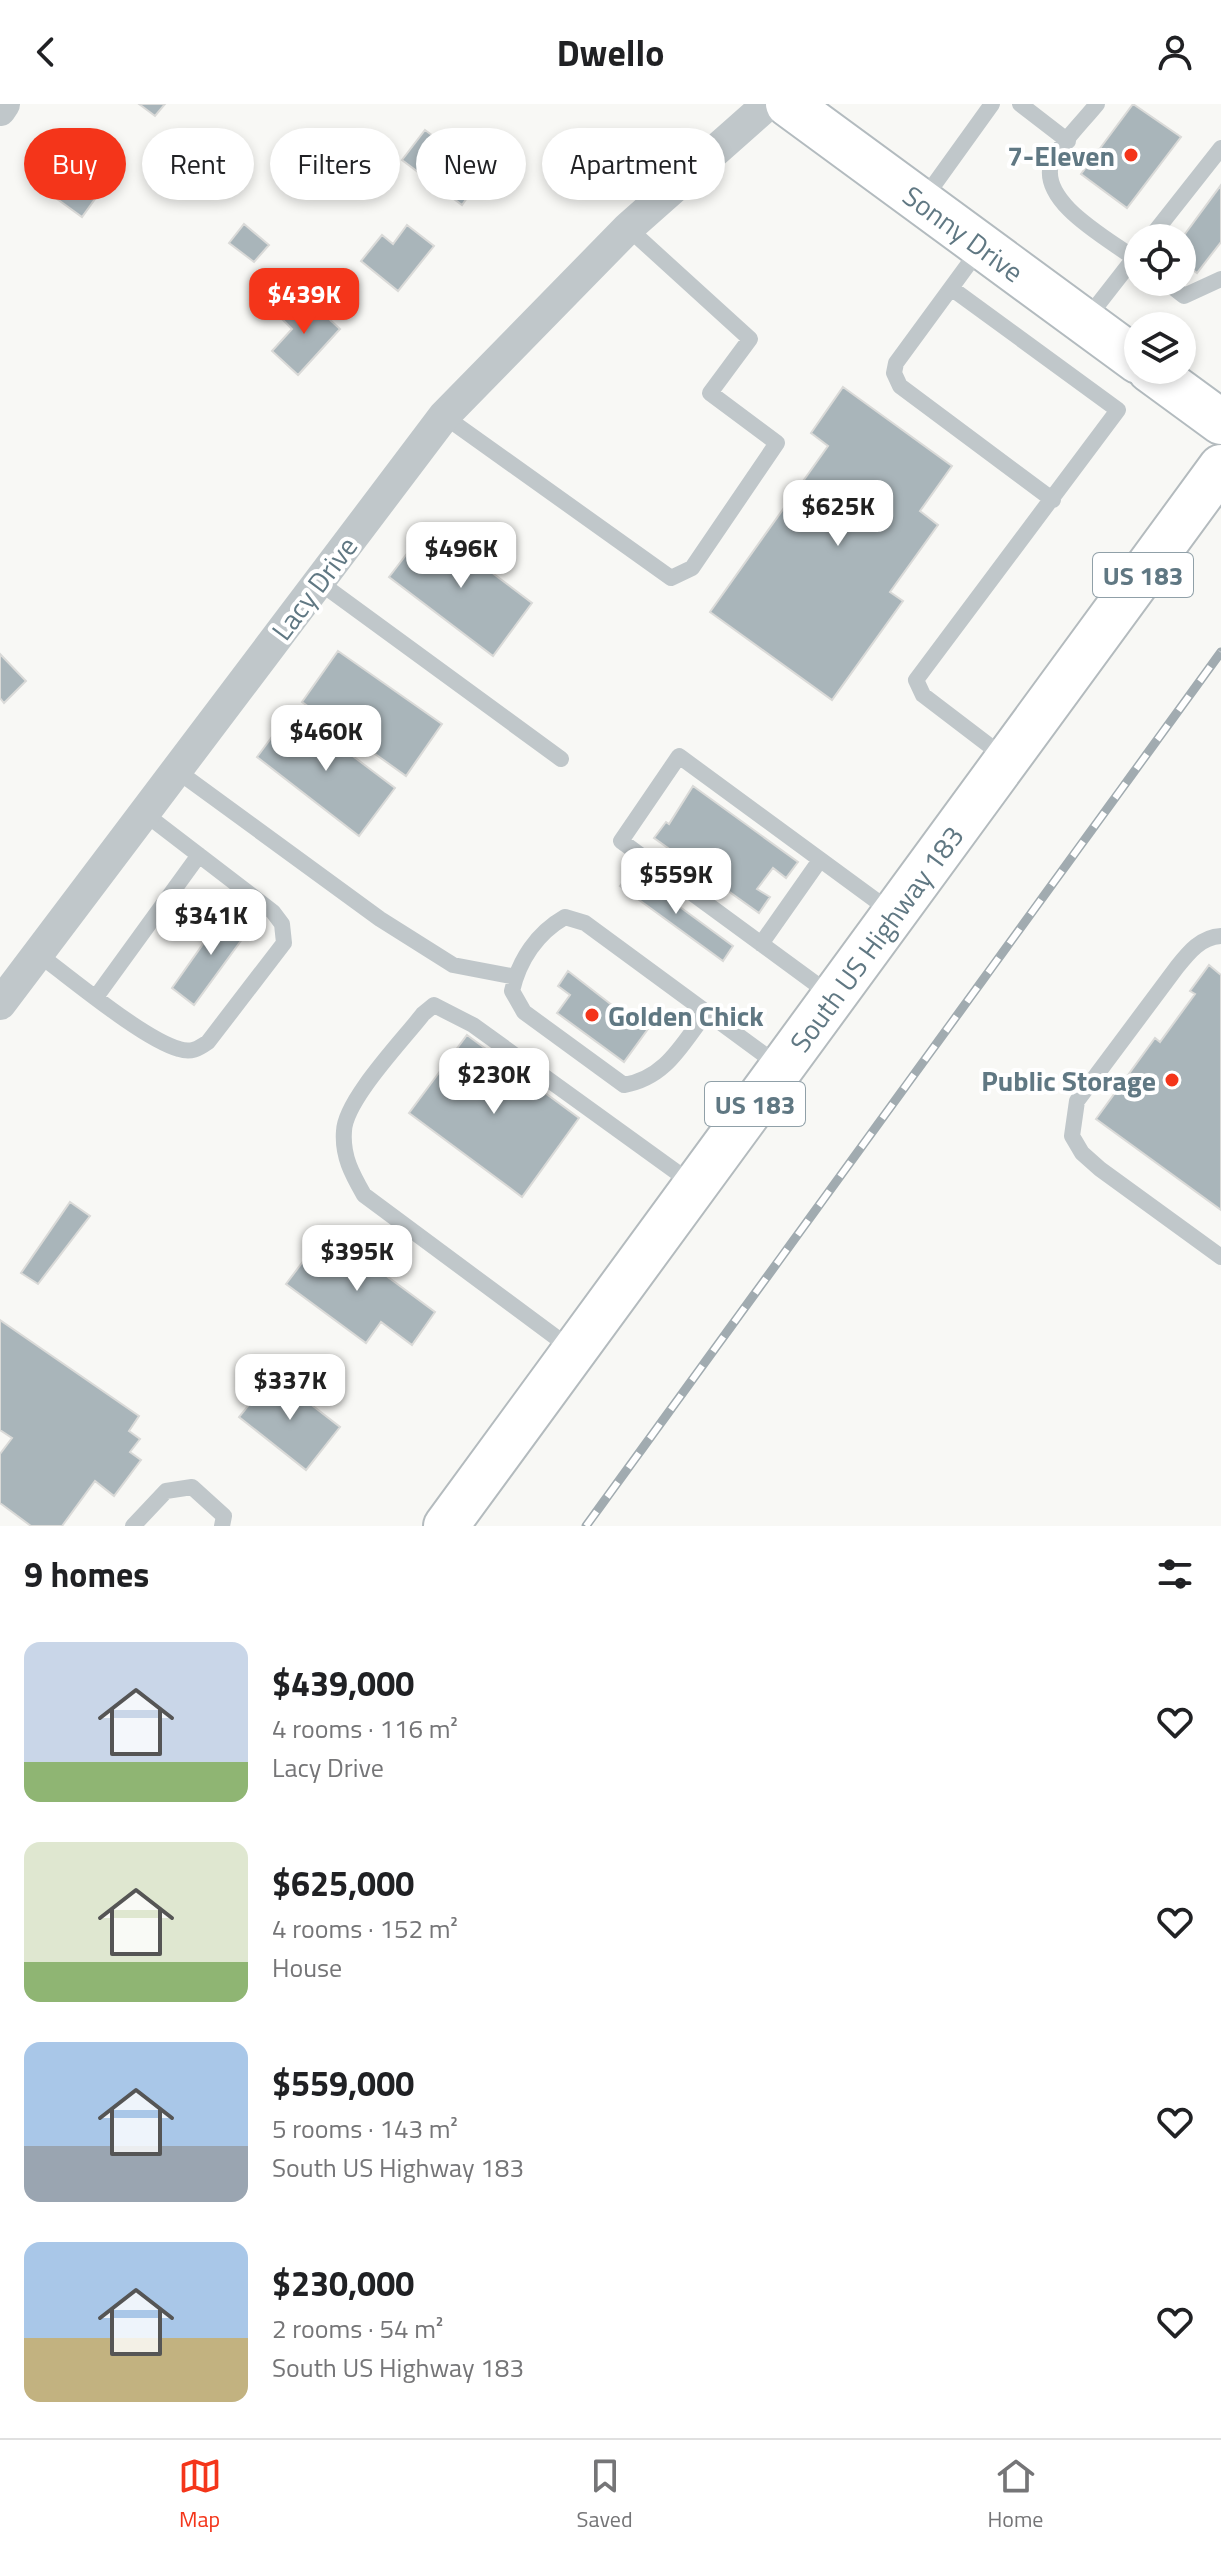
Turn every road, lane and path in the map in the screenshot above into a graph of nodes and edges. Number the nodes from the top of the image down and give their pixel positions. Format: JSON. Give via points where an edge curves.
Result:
{"nodes":[{"id":1,"x":4,"y":104,"type":"edge"},
{"id":2,"x":768,"y":104,"type":"edge"},
{"id":3,"x":788,"y":104,"type":"edge"},
{"id":4,"x":992,"y":104,"type":"edge"},
{"id":5,"x":1020,"y":104,"type":"edge"},
{"id":6,"x":1097,"y":104,"type":"edge"},
{"id":7,"x":0,"y":110,"type":"edge"},
{"id":8,"x":1068,"y":141,"type":"junction"},
{"id":9,"x":1221,"y":148,"type":"edge"},
{"id":10,"x":921,"y":202,"type":"junction"},
{"id":11,"x":1161,"y":224,"type":"edge"},
{"id":12,"x":628,"y":228,"type":"junction"},
{"id":13,"x":981,"y":246,"type":"junction"},
{"id":14,"x":1124,"y":247,"type":"edge"},
{"id":15,"x":1124,"y":273,"type":"edge"},
{"id":16,"x":1221,"y":279,"type":"edge"},
{"id":17,"x":951,"y":288,"type":"junction"},
{"id":18,"x":1196,"y":290,"type":"edge"},
{"id":19,"x":1084,"y":322,"type":"junction"},
{"id":20,"x":1124,"y":351,"type":"edge"},
{"id":21,"x":1169,"y":384,"type":"edge"},
{"id":22,"x":444,"y":416,"type":"junction"},
{"id":23,"x":1221,"y":422,"type":"edge"},
{"id":24,"x":1221,"y":467,"type":"edge"},
{"id":25,"x":1053,"y":500,"type":"junction"},
{"id":26,"x":319,"y":582,"type":"junction"},
{"id":27,"x":561,"y":759,"type":"dead end"},
{"id":28,"x":1008,"y":760,"type":"junction"},
{"id":29,"x":176,"y":770,"type":"junction"},
{"id":30,"x":144,"y":813,"type":"junction"},
{"id":31,"x":199,"y":855,"type":"junction"},
{"id":32,"x":820,"y":860,"type":"junction"},
{"id":33,"x":894,"y":914,"type":"junction"},
{"id":34,"x":1221,"y":936,"type":"edge"},
{"id":35,"x":761,"y":944,"type":"junction"},
{"id":36,"x":38,"y":954,"type":"junction"},
{"id":37,"x":516,"y":977,"type":"junction"},
{"id":38,"x":96,"y":997,"type":"junction"},
{"id":39,"x":834,"y":997,"type":"junction"},
{"id":40,"x":0,"y":1004,"type":"edge"},
{"id":41,"x":706,"y":1013,"type":"junction"},
{"id":42,"x":782,"y":1068,"type":"junction"},
{"id":43,"x":695,"y":1186,"type":"junction"},
{"id":44,"x":1221,"y":1257,"type":"edge"},
{"id":45,"x":574,"y":1351,"type":"junction"},
{"id":46,"x":133,"y":1526,"type":"edge"},
{"id":47,"x":222,"y":1526,"type":"edge"},
{"id":48,"x":446,"y":1526,"type":"edge"}],
"edges":[{"from":1,"to":7,"type":"street"},
{"from":2,"to":12,"type":"street","name":"Lacy Drive"},
{"from":3,"to":10,"type":"main road","name":"Sonny Drive"},
{"from":4,"to":10,"type":"lane"},
{"from":5,"to":8,"type":"lane"},
{"from":6,"to":8,"type":"lane"},
{"from":8,"to":14,"type":"lane","via":[[1051,162],[1056,197]]},
{"from":9,"to":11,"type":"lane"},
{"from":10,"to":13,"type":"main road","name":"Sonny Drive"},
{"from":12,"to":22,"type":"street","name":"Lacy Drive"},
{"from":12,"to":22,"type":"lane","via":[[750,339],[710,393],[777,443],[692,568],[671,578]]},
{"from":13,"to":17,"type":"lane"},
{"from":13,"to":19,"type":"main road","name":"Sonny Drive"},
{"from":15,"to":19,"type":"lane"},
{"from":16,"to":18,"type":"lane"},
{"from":17,"to":25,"type":"lane","via":[[896,363],[900,386]]},
{"from":17,"to":25,"type":"lane","via":[[1118,410]]},
{"from":19,"to":20,"type":"main road","name":"Sonny Drive"},
{"from":21,"to":23,"type":"main road"},
{"from":22,"to":26,"type":"street","name":"Lacy Drive"},
{"from":24,"to":28,"type":"main road","name":"South US Highway 183","number":"US 183"},
{"from":25,"to":28,"type":"lane","via":[[916,680],[923,695]]},
{"from":26,"to":27,"type":"lane"},
{"from":26,"to":29,"type":"street","name":"Lacy Drive"},
{"from":28,"to":33,"type":"main road","name":"South US Highway 183","number":"US 183"},
{"from":29,"to":30,"type":"street","name":"Lacy Drive"},
{"from":29,"to":37,"type":"lane","via":[[380,919],[453,965]]},
{"from":30,"to":31,"type":"lane"},
{"from":30,"to":36,"type":"street","name":"Lacy Drive"},
{"from":31,"to":38,"type":"lane"},
{"from":31,"to":38,"type":"lane","via":[[273,912],[282,924],[284,943],[208,1042],[195,1051],[178,1049]]},
{"from":32,"to":33,"type":"lane"},
{"from":32,"to":35,"type":"lane"},
{"from":32,"to":35,"type":"lane","via":[[679,756],[621,841]]},
{"from":33,"to":39,"type":"main road","name":"South US Highway 183","number":"US 183"},
{"from":34,"to":44,"type":"lane","via":[[1193,947],[1077,1101],[1072,1136],[1100,1169]]},
{"from":35,"to":39,"type":"lane"},
{"from":36,"to":38,"type":"lane"},
{"from":36,"to":40,"type":"street","name":"Lacy Drive"},
{"from":37,"to":41,"type":"lane","via":[[518,965],[549,926],[565,917],[585,923]]},
{"from":37,"to":41,"type":"lane","via":[[512,991],[524,1012],[624,1085],[645,1081],[664,1069]]},
{"from":39,"to":42,"type":"main road","name":"South US Highway 183","number":"US 183"},
{"from":41,"to":42,"type":"lane"},
{"from":42,"to":43,"type":"main road","name":"South US Highway 183","number":"US 183"},
{"from":43,"to":45,"type":"main road","name":"South US Highway 183","number":"US 183"},
{"from":43,"to":45,"type":"lane","via":[[473,1025],[434,1005],[356,1101],[343,1129],[347,1165],[364,1195]]},
{"from":45,"to":48,"type":"main road","name":"South US Highway 183","number":"US 183"},
{"from":46,"to":47,"type":"lane","via":[[166,1491],[192,1487],[224,1516]]}]}
